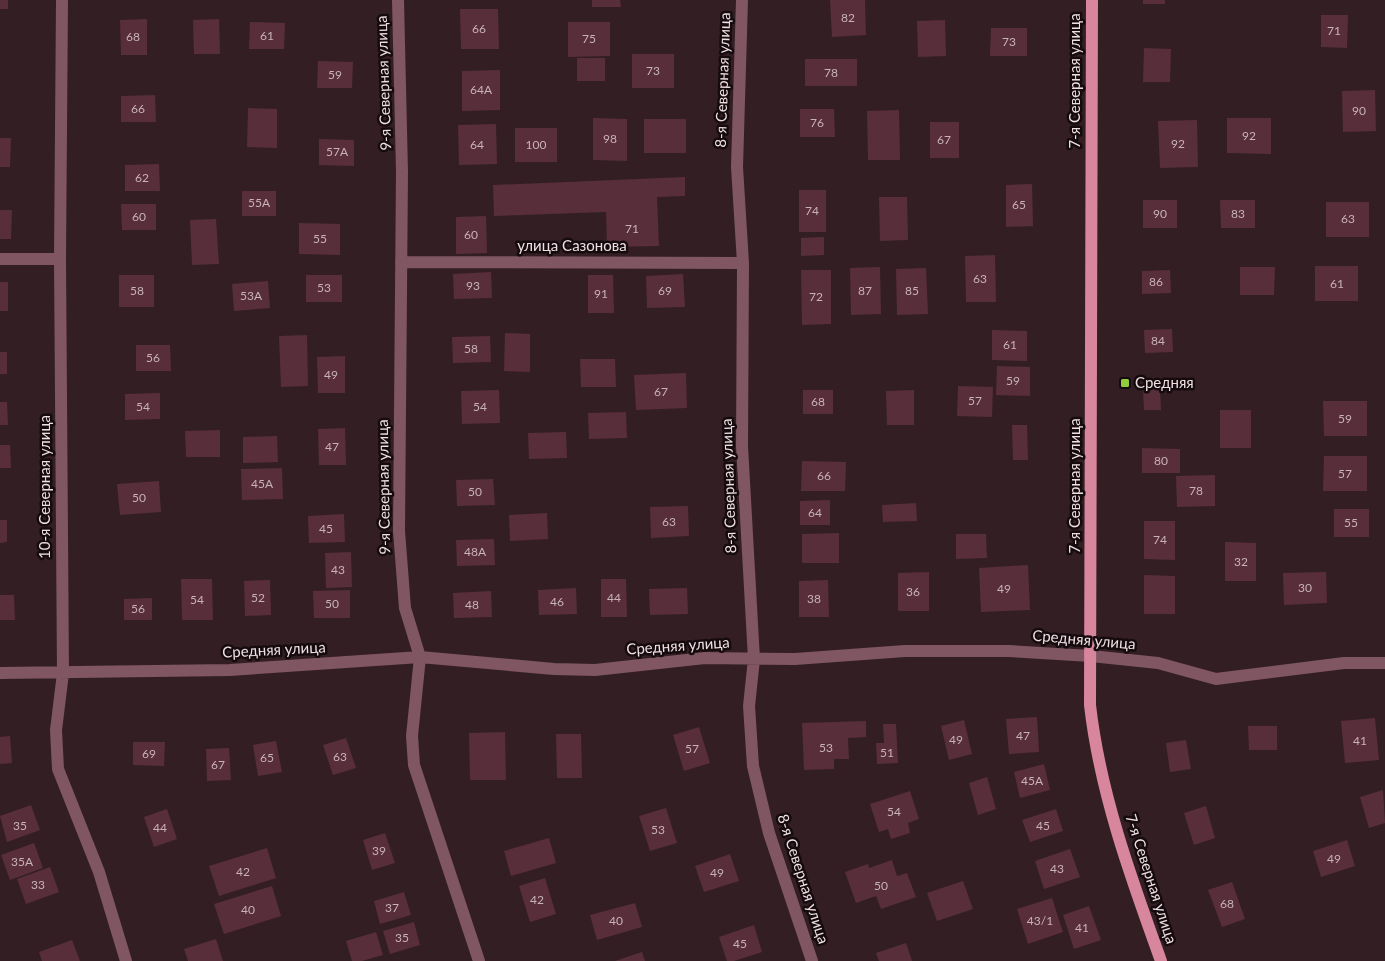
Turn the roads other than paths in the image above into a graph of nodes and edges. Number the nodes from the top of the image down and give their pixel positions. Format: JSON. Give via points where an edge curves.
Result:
{"nodes":[{"id":1,"x":62,"y":0,"type":"edge"},
{"id":2,"x":398,"y":0,"type":"edge"},
{"id":3,"x":742,"y":0,"type":"edge"},
{"id":4,"x":1092,"y":0,"type":"edge"},
{"id":5,"x":0,"y":259,"type":"edge"},
{"id":6,"x":60,"y":259,"type":"junction"},
{"id":7,"x":401,"y":262,"type":"junction"},
{"id":8,"x":743,"y":264,"type":"junction"},
{"id":9,"x":1091,"y":656,"type":"junction"},
{"id":10,"x":420,"y":657,"type":"junction"},
{"id":11,"x":754,"y":659,"type":"junction"},
{"id":12,"x":1385,"y":663,"type":"edge"},
{"id":13,"x":0,"y":673,"type":"edge"},
{"id":14,"x":63,"y":673,"type":"junction"},
{"id":15,"x":126,"y":961,"type":"edge"},
{"id":16,"x":479,"y":961,"type":"edge"},
{"id":17,"x":812,"y":961,"type":"edge"},
{"id":18,"x":1160,"y":961,"type":"edge"}],
"edges":[{"from":1,"to":6,"type":"street","name":"10-я Северная улица"},
{"from":2,"to":7,"type":"street","name":"9-я Северная улица"},
{"from":3,"to":8,"type":"street","name":"8-я Северная улица","via":[[737,167]]},
{"from":4,"to":9,"type":"main road","name":"7-я Северная улица"},
{"from":5,"to":6,"type":"street"},
{"from":6,"to":14,"type":"street","name":"10-я Северная улица"},
{"from":7,"to":8,"type":"street","name":"улица Сазонова"},
{"from":7,"to":10,"type":"street","name":"9-я Северная улица","via":[[399,531],[405,608]]},
{"from":8,"to":11,"type":"street","name":"8-я Северная улица","via":[[742,446]]},
{"from":9,"to":11,"type":"street","name":"Средняя улица","via":[[1009,651],[913,651]]},
{"from":9,"to":12,"type":"street","name":"Средняя улица","via":[[1158,663],[1216,678],[1344,663]]},
{"from":9,"to":18,"type":"main road","name":"7-я Северная улица","via":[[1090,705],[1095,744],[1109,804]]},
{"from":10,"to":11,"type":"street","name":"Средняя улица","via":[[595,670],[704,658]]},
{"from":10,"to":14,"type":"street","name":"Средняя улица","via":[[230,670]]},
{"from":10,"to":16,"type":"street","name":"9-я Северная улица","via":[[412,736],[414,765]]},
{"from":11,"to":17,"type":"street","name":"8-я Северная улица","via":[[749,706],[753,766],[769,834]]},
{"from":13,"to":14,"type":"street","name":"Средняя улица"},
{"from":14,"to":15,"type":"street","name":"10-я Северная улица","via":[[56,730],[58,769],[99,872]]}]}
